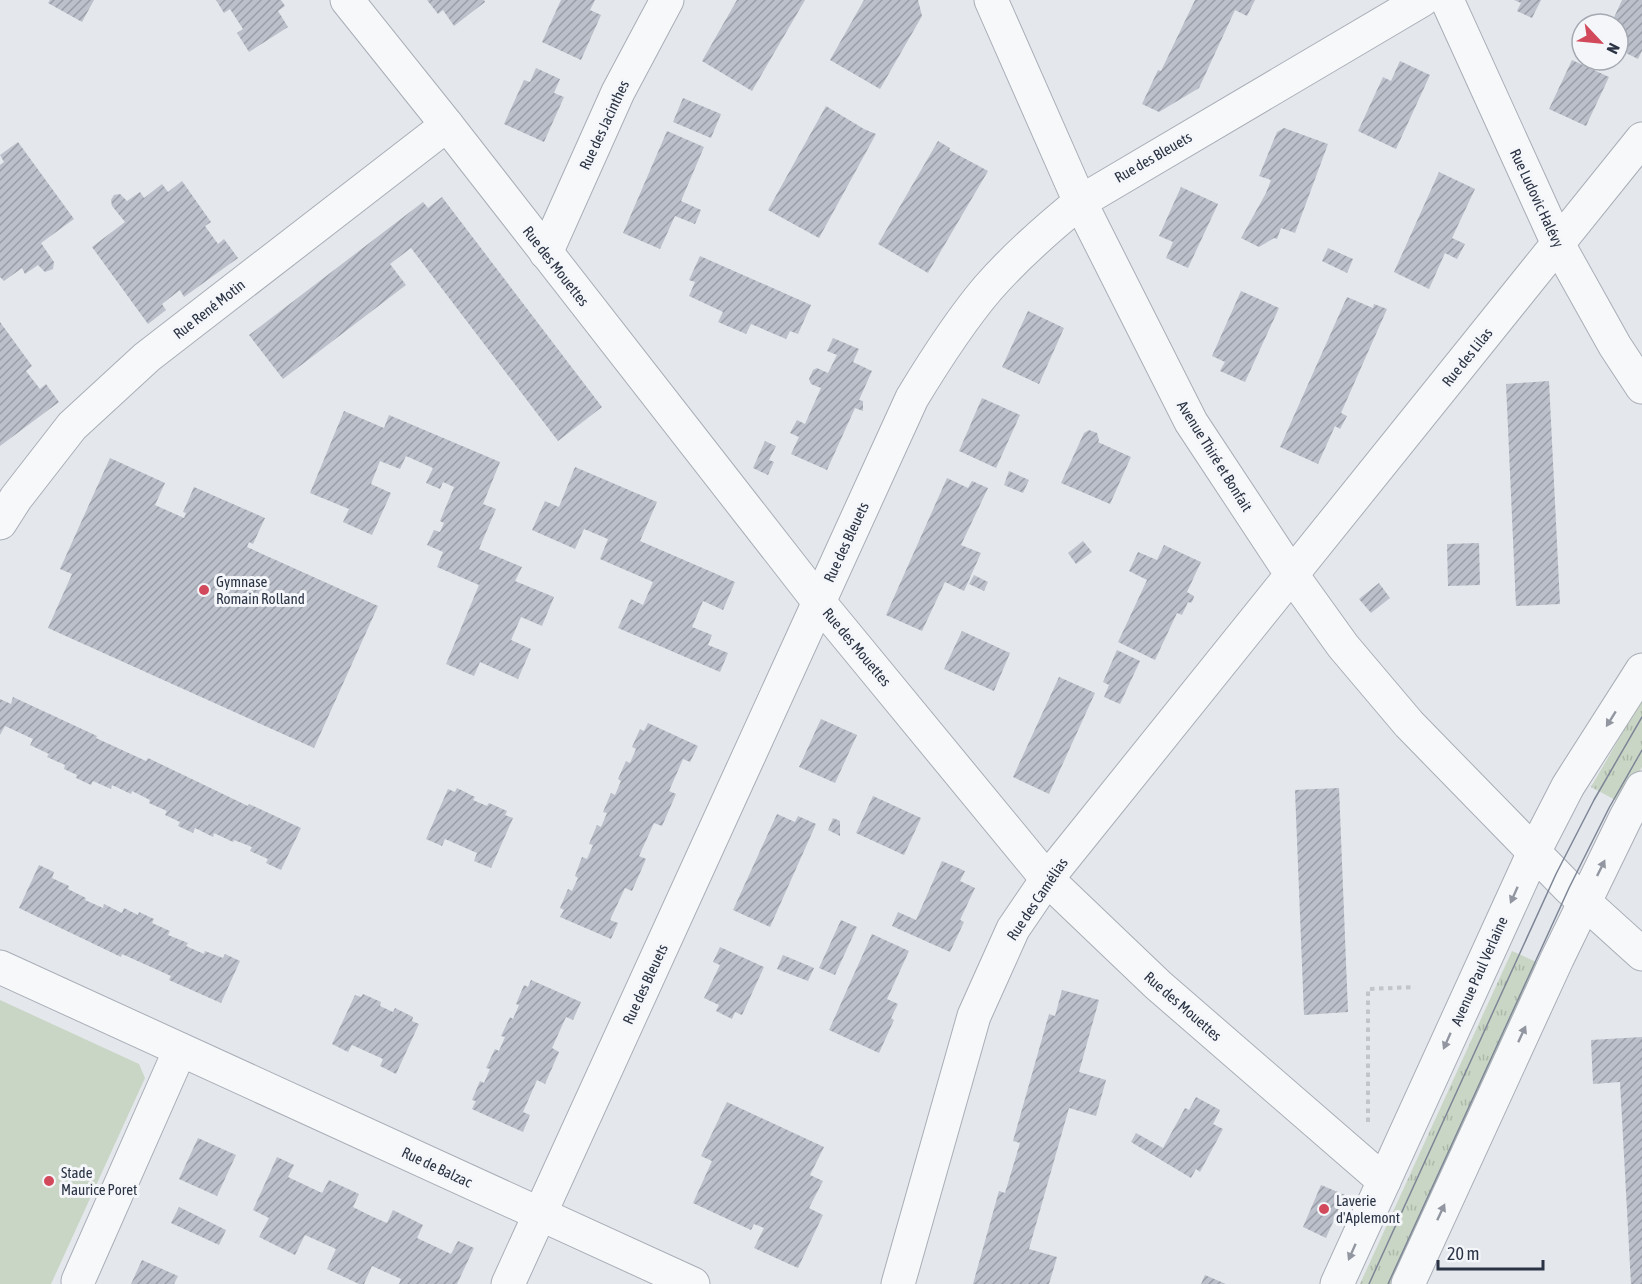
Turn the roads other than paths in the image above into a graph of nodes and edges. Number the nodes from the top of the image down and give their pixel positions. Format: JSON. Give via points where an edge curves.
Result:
{"nodes":[{"id":1,"x":347,"y":0,"type":"edge"},
{"id":2,"x":667,"y":0,"type":"edge"},
{"id":3,"x":991,"y":0,"type":"edge"},
{"id":4,"x":1422,"y":0,"type":"edge"},
{"id":5,"x":1447,"y":0,"type":"edge"},
{"id":6,"x":447,"y":125,"type":"junction"},
{"id":7,"x":1642,"y":139,"type":"edge"},
{"id":8,"x":1080,"y":202,"type":"junction"},
{"id":9,"x":1558,"y":244,"type":"junction"},
{"id":10,"x":546,"y":253,"type":"junction"},
{"id":11,"x":1642,"y":387,"type":"edge"},
{"id":12,"x":0,"y":523,"type":"edge"},
{"id":13,"x":1292,"y":575,"type":"junction"},
{"id":14,"x":819,"y":602,"type":"junction"},
{"id":15,"x":1642,"y":670,"type":"edge"},
{"id":16,"x":1642,"y":788,"type":"edge"},
{"id":17,"x":1534,"y":852,"type":"junction"},
{"id":18,"x":1047,"y":879,"type":"junction"},
{"id":19,"x":1584,"y":902,"type":"junction"},
{"id":20,"x":1642,"y":954,"type":"edge"},
{"id":21,"x":0,"y":967,"type":"edge"},
{"id":22,"x":180,"y":1050,"type":"junction"},
{"id":23,"x":1384,"y":1181,"type":"junction"},
{"id":24,"x":540,"y":1214,"type":"junction"},
{"id":25,"x":78,"y":1281,"type":"dead end"},
{"id":26,"x":508,"y":1284,"type":"edge"},
{"id":27,"x":693,"y":1284,"type":"edge"},
{"id":28,"x":898,"y":1284,"type":"edge"},
{"id":29,"x":1337,"y":1284,"type":"edge"},
{"id":30,"x":1408,"y":1284,"type":"edge"}],
"edges":[{"from":1,"to":6,"type":"street","name":"Rue des Mouettes"},
{"from":2,"to":10,"type":"street","name":"Rue des Jacinthes","via":[[618,92]]},
{"from":3,"to":8,"type":"street","name":"Avenue Thiré et Bonfait"},
{"from":4,"to":8,"type":"street","name":"Rue des Bleuets"},
{"from":5,"to":9,"type":"street","name":"Rue Ludovic Halévy"},
{"from":6,"to":10,"type":"street","name":"Rue des Mouettes"},
{"from":6,"to":12,"type":"street","name":"Rue René Motin","via":[[147,357],[72,426]]},
{"from":7,"to":9,"type":"street","name":"Rue des Lilas"},
{"from":8,"to":13,"type":"street","name":"Avenue Thiré et Bonfait","via":[[1191,422]]},
{"from":8,"to":14,"type":"street","name":"Rue des Bleuets","via":[[1052,224],[988,288],[948,341],[912,399]]},
{"from":9,"to":11,"type":"street","name":"Rue Ludovic Halévy"},
{"from":9,"to":13,"type":"street","name":"Rue des Lilas"},
{"from":10,"to":14,"type":"street","name":"Rue des Mouettes"},
{"from":13,"to":17,"type":"street","name":"Avenue Thiré et Bonfait","via":[[1343,646],[1409,724]]},
{"from":13,"to":18,"type":"street","name":"Rue des Camélias"},
{"from":14,"to":18,"type":"street","name":"Rue des Mouettes"},
{"from":14,"to":24,"type":"street","name":"Rue des Bleuets"},
{"from":15,"to":17,"type":"street","name":"Avenue Paul Verlaine","one_way":true,"via":[[1568,786]]},
{"from":19,"to":16,"type":"street","one_way":true},
{"from":17,"to":19,"type":"street","name":"Avenue Thiré et Bonfait"},
{"from":17,"to":23,"type":"street","name":"Avenue Paul Verlaine","one_way":true},
{"from":18,"to":23,"type":"street","name":"Rue des Mouettes","via":[[1158,985]]},
{"from":18,"to":28,"type":"street","name":"Rue des Camélias","via":[[1013,929],[974,1016]]},
{"from":19,"to":20,"type":"street","name":"Avenue Thiré et Bonfait"},
{"from":30,"to":19,"type":"street","one_way":true},
{"from":21,"to":22,"type":"street","name":"Rue de Balzac"},
{"from":22,"to":24,"type":"street","name":"Rue de Balzac"},
{"from":22,"to":25,"type":"street"},
{"from":23,"to":29,"type":"street","name":"Avenue Paul Verlaine","one_way":true},
{"from":24,"to":26,"type":"street","name":"Rue des Bleuets"},
{"from":24,"to":27,"type":"street","name":"Rue de Balzac"}]}
